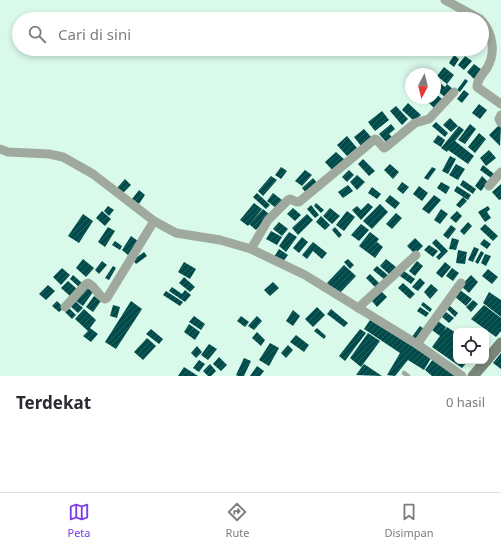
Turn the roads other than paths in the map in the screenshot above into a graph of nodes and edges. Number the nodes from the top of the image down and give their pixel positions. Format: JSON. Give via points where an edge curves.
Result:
{"nodes":[{"id":1,"x":445,"y":0,"type":"edge"},
{"id":2,"x":467,"y":12,"type":"edge"},
{"id":3,"x":489,"y":33,"type":"edge"},
{"id":4,"x":454,"y":92,"type":"dead end"},
{"id":5,"x":501,"y":104,"type":"edge"},
{"id":6,"x":501,"y":115,"type":"edge"},
{"id":7,"x":501,"y":123,"type":"edge"},
{"id":8,"x":0,"y":149,"type":"edge"},
{"id":9,"x":501,"y":172,"type":"edge"},
{"id":10,"x":489,"y":186,"type":"dead end"},
{"id":11,"x":154,"y":221,"type":"junction"},
{"id":12,"x":251,"y":249,"type":"junction"},
{"id":13,"x":416,"y":255,"type":"dead end"},
{"id":14,"x":461,"y":283,"type":"dead end"},
{"id":15,"x":65,"y":307,"type":"dead end"},
{"id":16,"x":358,"y":308,"type":"junction"},
{"id":17,"x":501,"y":343,"type":"edge"},
{"id":18,"x":417,"y":344,"type":"junction"},
{"id":19,"x":489,"y":357,"type":"edge"},
{"id":20,"x":483,"y":364,"type":"edge"},
{"id":21,"x":404,"y":373,"type":"dead end"},
{"id":22,"x":408,"y":376,"type":"edge"},
{"id":23,"x":462,"y":376,"type":"edge"},
{"id":24,"x":473,"y":376,"type":"edge"}],
"edges":[{"from":1,"to":2,"type":"street"},
{"from":3,"to":5,"type":"street","via":[[493,50],[491,60],[477,87]]},
{"from":4,"to":12,"type":"street","via":[[429,119],[415,123],[386,147],[375,139],[299,202],[288,200],[268,220]]},
{"from":6,"to":7,"type":"street"},
{"from":8,"to":11,"type":"street","via":[[63,157],[109,186]]},
{"from":9,"to":10,"type":"street"},
{"from":11,"to":12,"type":"street","via":[[176,232]]},
{"from":11,"to":15,"type":"street","via":[[105,300],[88,283]]},
{"from":12,"to":16,"type":"street","via":[[305,275]]},
{"from":13,"to":16,"type":"street"},
{"from":14,"to":18,"type":"street"},
{"from":16,"to":18,"type":"street"},
{"from":17,"to":19,"type":"main road"},
{"from":18,"to":23,"type":"street"},
{"from":20,"to":24,"type":"main road"},
{"from":21,"to":22,"type":"lane"}]}
